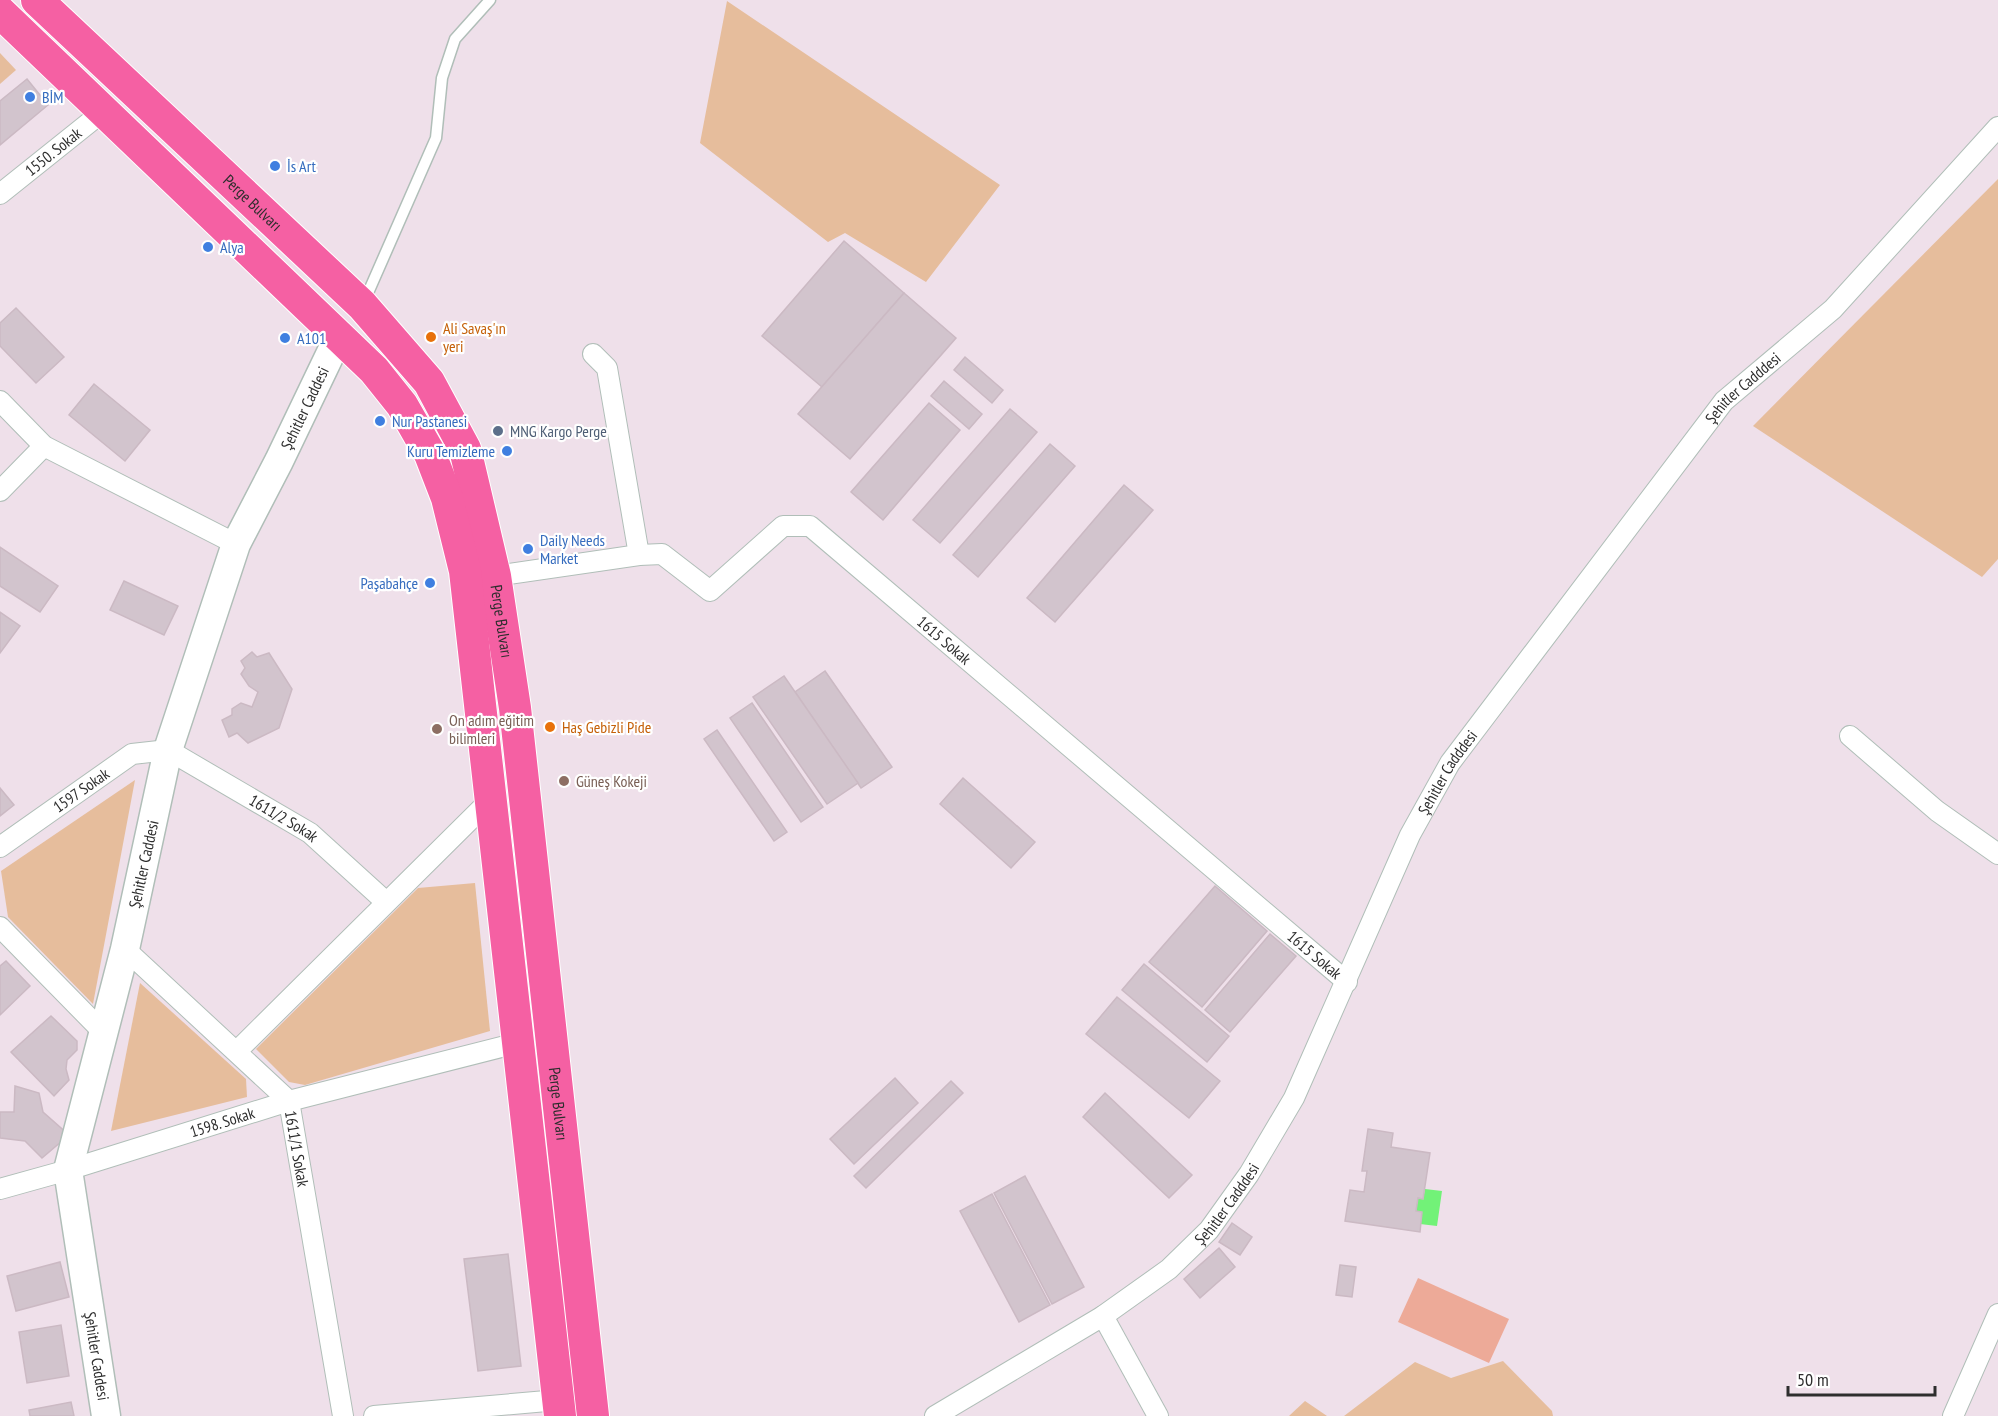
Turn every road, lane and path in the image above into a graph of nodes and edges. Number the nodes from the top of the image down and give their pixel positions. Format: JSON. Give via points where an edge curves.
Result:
{"nodes":[{"id":1,"x":37,"y":0,"type":"edge"},
{"id":2,"x":490,"y":0,"type":"edge"},
{"id":3,"x":0,"y":12,"type":"edge"},
{"id":4,"x":105,"y":110,"type":"junction"},
{"id":5,"x":1998,"y":127,"type":"edge"},
{"id":6,"x":0,"y":194,"type":"edge"},
{"id":7,"x":362,"y":305,"type":"junction"},
{"id":8,"x":339,"y":336,"type":"junction"},
{"id":9,"x":593,"y":354,"type":"dead end"},
{"id":10,"x":0,"y":401,"type":"edge"},
{"id":11,"x":44,"y":446,"type":"junction"},
{"id":12,"x":0,"y":491,"type":"edge"},
{"id":13,"x":236,"y":544,"type":"junction"},
{"id":14,"x":639,"y":555,"type":"junction"},
{"id":15,"x":495,"y":576,"type":"junction"},
{"id":16,"x":1850,"y":736,"type":"dead end"},
{"id":17,"x":168,"y":750,"type":"junction"},
{"id":18,"x":489,"y":801,"type":"junction"},
{"id":19,"x":0,"y":847,"type":"edge"},
{"id":20,"x":1998,"y":854,"type":"edge"},
{"id":21,"x":386,"y":902,"type":"junction"},
{"id":22,"x":0,"y":927,"type":"edge"},
{"id":23,"x":125,"y":949,"type":"junction"},
{"id":24,"x":1347,"y":982,"type":"junction"},
{"id":25,"x":104,"y":1033,"type":"junction"},
{"id":26,"x":517,"y":1043,"type":"junction"},
{"id":27,"x":237,"y":1051,"type":"junction"},
{"id":28,"x":289,"y":1101,"type":"junction"},
{"id":29,"x":68,"y":1170,"type":"junction"},
{"id":30,"x":0,"y":1190,"type":"edge"},
{"id":31,"x":1998,"y":1314,"type":"edge"},
{"id":32,"x":1103,"y":1316,"type":"junction"},
{"id":33,"x":559,"y":1408,"type":"edge"},
{"id":34,"x":106,"y":1416,"type":"edge"},
{"id":35,"x":343,"y":1416,"type":"edge"},
{"id":36,"x":374,"y":1416,"type":"edge"},
{"id":37,"x":593,"y":1416,"type":"edge"},
{"id":38,"x":935,"y":1416,"type":"edge"},
{"id":39,"x":1158,"y":1416,"type":"edge"},
{"id":40,"x":1953,"y":1416,"type":"edge"}],
"edges":[{"from":1,"to":7,"type":"main road","name":"Perge Bulvarı"},
{"from":2,"to":7,"type":"lane","via":[[454,39],[442,78],[436,138]]},
{"from":3,"to":4,"type":"main road","name":"Perge Bulvarı"},
{"from":4,"to":6,"type":"street","name":"1550. Sokak"},
{"from":4,"to":8,"type":"main road","name":"Perge Bulvarı"},
{"from":5,"to":24,"type":"street","name":"Şehitler Cadddesi","via":[[1833,309],[1716,411],[1450,763],[1410,835]]},
{"from":7,"to":15,"type":"main road","name":"Perge Bulvarı","via":[[429,382],[465,449]]},
{"from":8,"to":13,"type":"street","name":"Şehitler Caddesi"},
{"from":8,"to":18,"type":"main road","name":"Perge Bulvarı","via":[[402,405],[430,454],[447,498],[465,572]]},
{"from":9,"to":14,"type":"street","via":[[607,368]]},
{"from":10,"to":11,"type":"street"},
{"from":11,"to":12,"type":"street"},
{"from":11,"to":13,"type":"street"},
{"from":13,"to":17,"type":"street","name":"Şehitler Caddesi"},
{"from":14,"to":15,"type":"street","name":"1615 Sokak"},
{"from":14,"to":24,"type":"street","name":"1615 Sokak","via":[[663,554],[710,591],[783,526],[810,526]]},
{"from":15,"to":37,"type":"main road","name":"Perge Bulvarı","via":[[515,708]]},
{"from":16,"to":20,"type":"street","via":[[1937,811]]},
{"from":17,"to":19,"type":"street","name":"1597 Sokak","via":[[132,754]]},
{"from":17,"to":21,"type":"street","name":"1611/2 Sokak","via":[[310,833]]},
{"from":17,"to":23,"type":"street","name":"Şehitler Caddesi"},
{"from":18,"to":21,"type":"street"},
{"from":18,"to":26,"type":"main road","name":"Perge Bulvarı"},
{"from":21,"to":27,"type":"street"},
{"from":22,"to":25,"type":"street"},
{"from":23,"to":25,"type":"street","name":"Şehitler Caddesi"},
{"from":23,"to":27,"type":"street","name":"1611/1 Sokak"},
{"from":24,"to":32,"type":"street","name":"Şehitler Cadddesi","via":[[1294,1098],[1234,1196],[1209,1230],[1169,1269]]},
{"from":25,"to":29,"type":"street","name":"Şehitler Caddesi"},
{"from":26,"to":28,"type":"street","name":"1598. Sokak"},
{"from":26,"to":33,"type":"main road","name":"Perge Bulvarı"},
{"from":27,"to":28,"type":"street","name":"1611/1 Sokak"},
{"from":28,"to":29,"type":"street","name":"1598. Sokak"},
{"from":28,"to":35,"type":"street","name":"1611/1 Sokak"},
{"from":29,"to":30,"type":"street","name":"1598. Sokak"},
{"from":29,"to":34,"type":"street","name":"Şehitler Caddesi"},
{"from":31,"to":40,"type":"street"},
{"from":32,"to":38,"type":"street","name":"Şehitler Cadddesi"},
{"from":32,"to":39,"type":"street"},
{"from":33,"to":36,"type":"street"}]}
